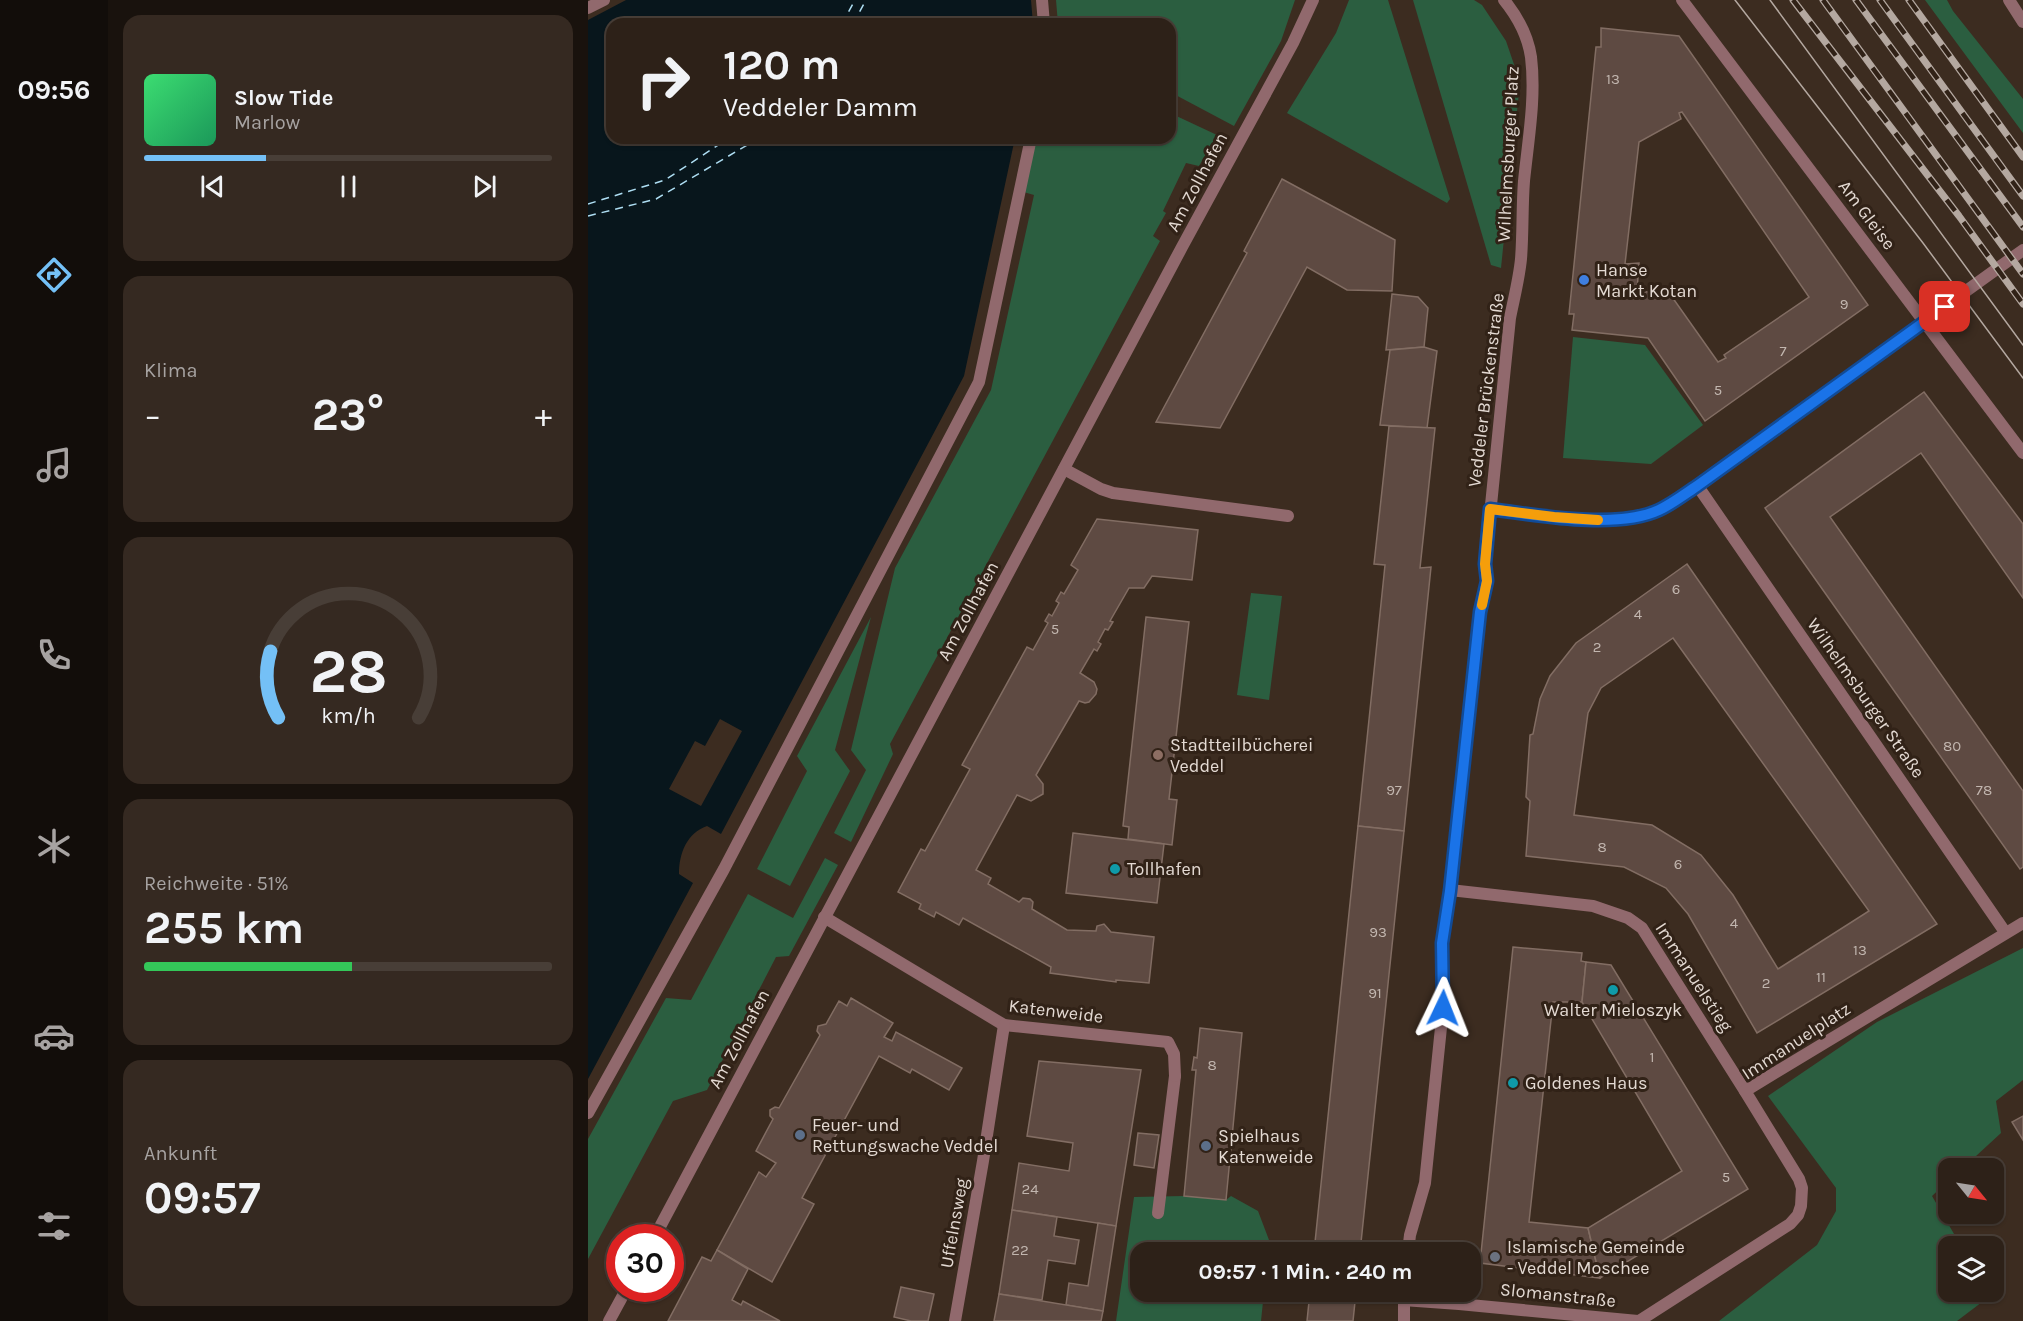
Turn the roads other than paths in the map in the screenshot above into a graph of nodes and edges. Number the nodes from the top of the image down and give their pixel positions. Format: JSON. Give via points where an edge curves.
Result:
{"nodes":[{"id":1,"x":603,"y":0,"type":"edge"},
{"id":2,"x":1042,"y":0,"type":"edge"},
{"id":3,"x":1313,"y":0,"type":"edge"},
{"id":4,"x":1504,"y":0,"type":"edge"},
{"id":5,"x":1682,"y":0,"type":"edge"},
{"id":6,"x":2009,"y":0,"type":"edge"},
{"id":7,"x":588,"y":8,"type":"edge"},
{"id":8,"x":1044,"y":18,"type":"edge"},
{"id":9,"x":2023,"y":22,"type":"edge"},
{"id":10,"x":1030,"y":144,"type":"edge"},
{"id":11,"x":2023,"y":250,"type":"edge"},
{"id":12,"x":1518,"y":281,"type":"joint"},
{"id":13,"x":1925,"y":322,"type":"junction"},
{"id":14,"x":2023,"y":453,"type":"edge"},
{"id":15,"x":1064,"y":469,"type":"junction"},
{"id":16,"x":1697,"y":486,"type":"junction"},
{"id":17,"x":1490,"y":509,"type":"junction"},
{"id":18,"x":1288,"y":516,"type":"dead end"},
{"id":19,"x":1450,"y":891,"type":"junction"},
{"id":20,"x":824,"y":917,"type":"junction"},
{"id":21,"x":2023,"y":923,"type":"edge"},
{"id":22,"x":2005,"y":932,"type":"junction"},
{"id":23,"x":1004,"y":1025,"type":"junction"},
{"id":24,"x":1745,"y":1091,"type":"junction"},
{"id":25,"x":588,"y":1113,"type":"edge"},
{"id":26,"x":1158,"y":1213,"type":"dead end"},
{"id":27,"x":661,"y":1224,"type":"edge"},
{"id":28,"x":1409,"y":1242,"type":"edge"},
{"id":29,"x":619,"y":1302,"type":"edge"},
{"id":30,"x":1404,"y":1302,"type":"edge"},
{"id":31,"x":1446,"y":1302,"type":"edge"},
{"id":32,"x":609,"y":1321,"type":"edge"},
{"id":33,"x":956,"y":1321,"type":"edge"},
{"id":34,"x":1404,"y":1321,"type":"edge"},
{"id":35,"x":1638,"y":1321,"type":"edge"}],
"edges":[{"from":1,"to":7,"type":"street"},
{"from":2,"to":8,"type":"street"},
{"from":3,"to":15,"type":"street","name":"Am Zollhafen"},
{"from":4,"to":12,"type":"street","name":"Wilhelmsburger Platz","via":[[1526,38],[1532,75]]},
{"from":5,"to":13,"type":"street","name":"Am Gleise"},
{"from":6,"to":9,"type":"street"},
{"from":10,"to":25,"type":"street","via":[[979,382],[724,869]]},
{"from":11,"to":13,"type":"street"},
{"from":12,"to":17,"type":"street","name":"Veddeler Brückenstraße","via":[[1510,318]]},
{"from":13,"to":14,"type":"street","name":"Am Gleise"},
{"from":13,"to":16,"type":"street"},
{"from":15,"to":18,"type":"street","via":[[1113,493]]},
{"from":15,"to":20,"type":"street","name":"Am Zollhafen"},
{"from":16,"to":17,"type":"street","via":[[1658,511],[1616,521]]},
{"from":16,"to":22,"type":"street","name":"Wilhelmsburger Straße"},
{"from":17,"to":19,"type":"street","name":"Veddeler Brückenstraße","via":[[1487,581],[1480,612]]},
{"from":19,"to":24,"type":"street","name":"Immanuelstieg","via":[[1593,906],[1628,918],[1642,928]]},
{"from":19,"to":28,"type":"street","name":"Veddeler Brückenstraße","via":[[1442,943],[1443,1008],[1425,1183]]},
{"from":20,"to":23,"type":"street","name":"Katenweide"},
{"from":20,"to":27,"type":"street","name":"Am Zollhafen"},
{"from":21,"to":22,"type":"street","name":"Immanuelplatz"},
{"from":22,"to":24,"type":"street","name":"Immanuelplatz"},
{"from":23,"to":26,"type":"street","name":"Katenweide","via":[[1168,1042],[1174,1054],[1175,1076]]},
{"from":23,"to":33,"type":"street","name":"Uffelnsweg"},
{"from":24,"to":35,"type":"street","name":"Immanuelplatz","via":[[1799,1179],[1803,1197],[1798,1215],[1790,1224]]},
{"from":29,"to":32,"type":"street"},
{"from":30,"to":34,"type":"street"},
{"from":31,"to":35,"type":"street","name":"Slomanstraße"}]}
